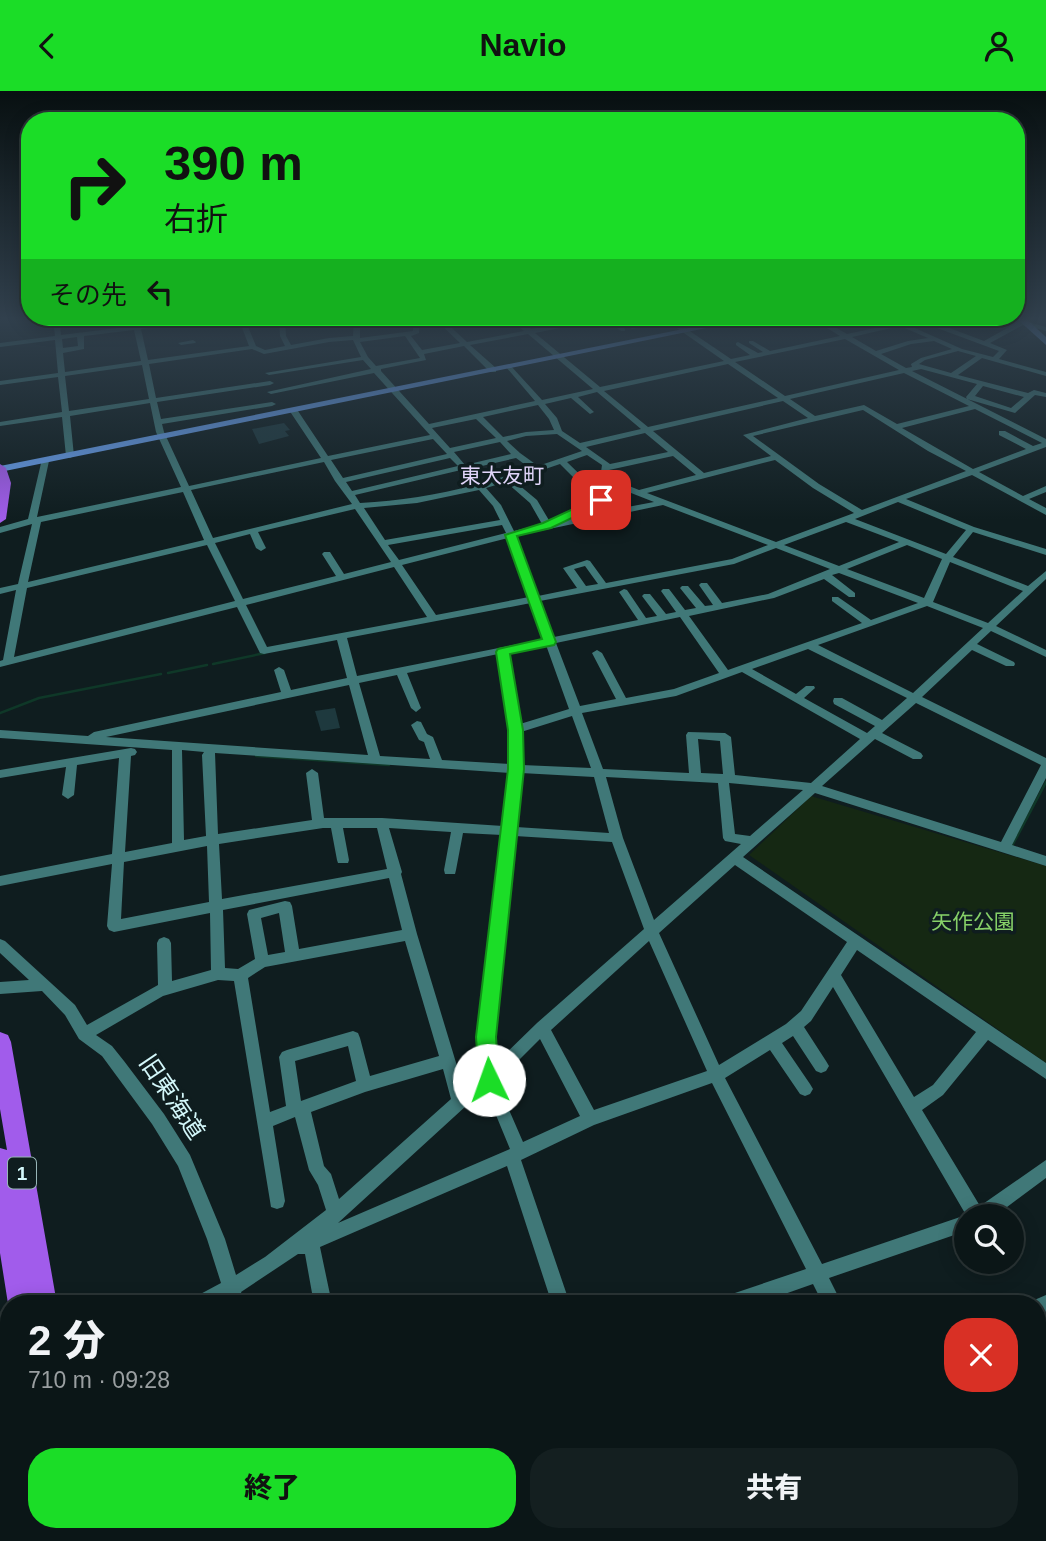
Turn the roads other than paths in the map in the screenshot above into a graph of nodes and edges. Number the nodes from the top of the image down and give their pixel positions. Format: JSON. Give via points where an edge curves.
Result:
{"nodes":[{"id":1,"x":62,"y":385,"type":"edge"},
{"id":2,"x":149,"y":385,"type":"edge"},
{"id":3,"x":285,"y":385,"type":"edge"},
{"id":4,"x":389,"y":385,"type":"edge"},
{"id":5,"x":420,"y":385,"type":"edge"},
{"id":6,"x":525,"y":385,"type":"edge"},
{"id":7,"x":593,"y":385,"type":"edge"},
{"id":8,"x":625,"y":385,"type":"edge"},
{"id":9,"x":763,"y":385,"type":"edge"},
{"id":10,"x":841,"y":385,"type":"edge"},
{"id":11,"x":931,"y":385,"type":"edge"},
{"id":12,"x":981,"y":385,"type":"edge"},
{"id":13,"x":988,"y":385,"type":"edge"},
{"id":14,"x":271,"y":387,"type":"junction"},
{"id":15,"x":186,"y":390,"type":"dead end"},
{"id":16,"x":394,"y":390,"type":"junction"},
{"id":17,"x":600,"y":390,"type":"junction"},
{"id":18,"x":211,"y":392,"type":"junction"},
{"id":19,"x":1046,"y":395,"type":"edge"},
{"id":20,"x":573,"y":396,"type":"junction"},
{"id":21,"x":1029,"y":396,"type":"junction"},
{"id":22,"x":783,"y":398,"type":"junction"},
{"id":23,"x":153,"y":401,"type":"junction"},
{"id":24,"x":540,"y":402,"type":"junction"},
{"id":25,"x":986,"y":403,"type":"junction"},
{"id":26,"x":973,"y":407,"type":"junction"},
{"id":27,"x":275,"y":409,"type":"junction"},
{"id":28,"x":293,"y":410,"type":"junction"},
{"id":29,"x":590,"y":412,"type":"dead end"},
{"id":30,"x":64,"y":414,"type":"junction"},
{"id":31,"x":478,"y":415,"type":"junction"},
{"id":32,"x":814,"y":419,"type":"junction"},
{"id":33,"x":158,"y":422,"type":"junction"},
{"id":34,"x":0,"y":424,"type":"edge"},
{"id":35,"x":427,"y":426,"type":"junction"},
{"id":36,"x":896,"y":427,"type":"junction"},
{"id":37,"x":647,"y":431,"type":"junction"},
{"id":38,"x":559,"y":432,"type":"junction"},
{"id":39,"x":1002,"y":433,"type":"dead end"},
{"id":40,"x":436,"y":436,"type":"junction"},
{"id":41,"x":162,"y":437,"type":"junction"},
{"id":42,"x":502,"y":439,"type":"junction"},
{"id":43,"x":1046,"y":443,"type":"edge"},
{"id":44,"x":578,"y":446,"type":"junction"},
{"id":45,"x":1033,"y":449,"type":"junction"},
{"id":46,"x":588,"y":452,"type":"junction"},
{"id":47,"x":451,"y":453,"type":"junction"},
{"id":48,"x":674,"y":453,"type":"junction"},
{"id":49,"x":517,"y":455,"type":"junction"},
{"id":50,"x":70,"y":456,"type":"junction"},
{"id":51,"x":776,"y":457,"type":"junction"},
{"id":52,"x":45,"y":461,"type":"junction"},
{"id":53,"x":326,"y":461,"type":"junction"},
{"id":54,"x":561,"y":461,"type":"junction"},
{"id":55,"x":464,"y":467,"type":"junction"},
{"id":56,"x":0,"y":469,"type":"edge"},
{"id":57,"x":604,"y":469,"type":"junction"},
{"id":58,"x":538,"y":470,"type":"junction"},
{"id":59,"x":972,"y":471,"type":"junction"},
{"id":60,"x":702,"y":477,"type":"junction"},
{"id":61,"x":579,"y":478,"type":"junction"},
{"id":62,"x":509,"y":480,"type":"junction"},
{"id":63,"x":339,"y":481,"type":"junction"},
{"id":64,"x":185,"y":488,"type":"junction"},
{"id":65,"x":482,"y":488,"type":"junction"},
{"id":66,"x":626,"y":488,"type":"junction"},
{"id":67,"x":1046,"y":489,"type":"edge"},
{"id":68,"x":641,"y":492,"type":"junction"},
{"id":69,"x":349,"y":495,"type":"junction"},
{"id":70,"x":898,"y":499,"type":"junction"},
{"id":71,"x":1022,"y":499,"type":"junction"},
{"id":72,"x":601,"y":500,"type":"junction"},
{"id":73,"x":666,"y":502,"type":"junction"},
{"id":74,"x":357,"y":506,"type":"junction"},
{"id":75,"x":1046,"y":512,"type":"edge"},
{"id":76,"x":860,"y":513,"type":"junction"},
{"id":77,"x":0,"y":519,"type":"edge"},
{"id":78,"x":847,"y":519,"type":"junction"},
{"id":79,"x":35,"y":520,"type":"junction"},
{"id":80,"x":505,"y":522,"type":"junction"},
{"id":81,"x":547,"y":525,"type":"junction"},
{"id":82,"x":971,"y":529,"type":"junction"},
{"id":83,"x":0,"y":530,"type":"edge"},
{"id":84,"x":253,"y":532,"type":"junction"},
{"id":85,"x":511,"y":535,"type":"junction"},
{"id":86,"x":210,"y":542,"type":"junction"},
{"id":87,"x":383,"y":543,"type":"junction"},
{"id":88,"x":905,"y":543,"type":"junction"},
{"id":89,"x":776,"y":545,"type":"junction"},
{"id":90,"x":261,"y":548,"type":"dead end"},
{"id":91,"x":1046,"y":552,"type":"edge"},
{"id":92,"x":327,"y":554,"type":"dead end"},
{"id":93,"x":947,"y":559,"type":"junction"},
{"id":94,"x":397,"y":564,"type":"junction"},
{"id":95,"x":840,"y":569,"type":"junction"},
{"id":96,"x":825,"y":575,"type":"junction"},
{"id":97,"x":342,"y":578,"type":"junction"},
{"id":98,"x":1044,"y":579,"type":"edge"},
{"id":99,"x":603,"y":585,"type":"junction"},
{"id":100,"x":704,"y":585,"type":"dead end"},
{"id":101,"x":22,"y":586,"type":"junction"},
{"id":102,"x":685,"y":588,"type":"dead end"},
{"id":103,"x":583,"y":589,"type":"junction"},
{"id":104,"x":1030,"y":590,"type":"junction"},
{"id":105,"x":0,"y":591,"type":"edge"},
{"id":106,"x":666,"y":591,"type":"dead end"},
{"id":107,"x":624,"y":592,"type":"dead end"},
{"id":108,"x":852,"y":594,"type":"dead end"},
{"id":109,"x":647,"y":596,"type":"dead end"},
{"id":110,"x":534,"y":598,"type":"junction"},
{"id":111,"x":835,"y":599,"type":"dead end"},
{"id":112,"x":241,"y":603,"type":"junction"},
{"id":113,"x":927,"y":603,"type":"junction"},
{"id":114,"x":720,"y":607,"type":"junction"},
{"id":115,"x":703,"y":610,"type":"junction"},
{"id":116,"x":684,"y":614,"type":"junction"},
{"id":117,"x":664,"y":618,"type":"junction"},
{"id":118,"x":434,"y":619,"type":"junction"},
{"id":119,"x":644,"y":622,"type":"junction"},
{"id":120,"x":869,"y":623,"type":"junction"},
{"id":121,"x":990,"y":627,"type":"junction"},
{"id":122,"x":341,"y":636,"type":"junction"},
{"id":123,"x":549,"y":642,"type":"junction"},
{"id":124,"x":807,"y":644,"type":"junction"},
{"id":125,"x":970,"y":645,"type":"junction"},
{"id":126,"x":503,"y":652,"type":"junction"},
{"id":127,"x":597,"y":653,"type":"dead end"},
{"id":128,"x":1046,"y":654,"type":"edge"},
{"id":129,"x":4,"y":663,"type":"edge"},
{"id":130,"x":1010,"y":664,"type":"dead end"},
{"id":131,"x":742,"y":668,"type":"junction"},
{"id":132,"x":279,"y":670,"type":"dead end"},
{"id":133,"x":401,"y":671,"type":"junction"},
{"id":134,"x":725,"y":674,"type":"junction"},
{"id":135,"x":355,"y":680,"type":"junction"},
{"id":136,"x":810,"y":688,"type":"dead end"},
{"id":137,"x":287,"y":694,"type":"junction"},
{"id":138,"x":914,"y":698,"type":"junction"},
{"id":139,"x":796,"y":699,"type":"junction"},
{"id":140,"x":622,"y":700,"type":"junction"},
{"id":141,"x":838,"y":701,"type":"dead end"},
{"id":142,"x":415,"y":708,"type":"dead end"},
{"id":143,"x":575,"y":711,"type":"junction"},
{"id":144,"x":417,"y":725,"type":"dead end"},
{"id":145,"x":515,"y":730,"type":"junction"},
{"id":146,"x":874,"y":732,"type":"junction"},
{"id":147,"x":0,"y":734,"type":"edge"},
{"id":148,"x":78,"y":740,"type":"junction"},
{"id":149,"x":177,"y":751,"type":"junction"},
{"id":150,"x":210,"y":752,"type":"junction"},
{"id":151,"x":125,"y":753,"type":"junction"},
{"id":152,"x":917,"y":756,"type":"dead end"},
{"id":153,"x":375,"y":759,"type":"junction"},
{"id":154,"x":72,"y":762,"type":"junction"},
{"id":155,"x":438,"y":764,"type":"junction"},
{"id":156,"x":1046,"y":765,"type":"edge"},
{"id":157,"x":516,"y":769,"type":"junction"},
{"id":158,"x":312,"y":773,"type":"dead end"},
{"id":159,"x":0,"y":774,"type":"edge"},
{"id":160,"x":599,"y":774,"type":"junction"},
{"id":161,"x":695,"y":777,"type":"junction"},
{"id":162,"x":726,"y":779,"type":"junction"},
{"id":163,"x":814,"y":788,"type":"junction"},
{"id":164,"x":68,"y":795,"type":"dead end"},
{"id":165,"x":318,"y":823,"type":"junction"},
{"id":166,"x":337,"y":823,"type":"junction"},
{"id":167,"x":382,"y":823,"type":"junction"},
{"id":168,"x":458,"y":827,"type":"junction"},
{"id":169,"x":508,"y":830,"type":"junction"},
{"id":170,"x":617,"y":838,"type":"junction"},
{"id":171,"x":211,"y":841,"type":"junction"},
{"id":172,"x":752,"y":841,"type":"junction"},
{"id":173,"x":178,"y":847,"type":"junction"},
{"id":174,"x":1004,"y":849,"type":"junction"},
{"id":175,"x":120,"y":857,"type":"junction"},
{"id":176,"x":733,"y":857,"type":"junction"},
{"id":177,"x":343,"y":860,"type":"dead end"},
{"id":178,"x":1046,"y":861,"type":"edge"},
{"id":179,"x":450,"y":870,"type":"dead end"},
{"id":180,"x":396,"y":872,"type":"junction"},
{"id":181,"x":0,"y":881,"type":"edge"},
{"id":182,"x":216,"y":906,"type":"junction"},
{"id":183,"x":651,"y":930,"type":"junction"},
{"id":184,"x":410,"y":934,"type":"junction"},
{"id":185,"x":855,"y":941,"type":"junction"},
{"id":186,"x":164,"y":943,"type":"dead end"},
{"id":187,"x":0,"y":945,"type":"edge"},
{"id":188,"x":293,"y":956,"type":"junction"},
{"id":189,"x":262,"y":962,"type":"junction"},
{"id":190,"x":218,"y":974,"type":"junction"},
{"id":191,"x":240,"y":975,"type":"junction"},
{"id":192,"x":833,"y":975,"type":"junction"},
{"id":193,"x":45,"y":985,"type":"junction"},
{"id":194,"x":0,"y":988,"type":"edge"},
{"id":195,"x":164,"y":989,"type":"junction"},
{"id":196,"x":795,"y":1026,"type":"junction"},
{"id":197,"x":542,"y":1028,"type":"junction"},
{"id":198,"x":986,"y":1031,"type":"junction"},
{"id":199,"x":84,"y":1034,"type":"junction"},
{"id":200,"x":772,"y":1041,"type":"junction"},
{"id":201,"x":0,"y":1042,"type":"edge"},
{"id":202,"x":449,"y":1060,"type":"junction"},
{"id":203,"x":821,"y":1066,"type":"dead end"},
{"id":204,"x":1046,"y":1072,"type":"edge"},
{"id":205,"x":716,"y":1075,"type":"junction"},
{"id":206,"x":489,"y":1080,"type":"junction"},
{"id":207,"x":365,"y":1085,"type":"junction"},
{"id":208,"x":805,"y":1089,"type":"dead end"},
{"id":209,"x":460,"y":1101,"type":"junction"},
{"id":210,"x":912,"y":1108,"type":"junction"},
{"id":211,"x":298,"y":1109,"type":"junction"},
{"id":212,"x":590,"y":1119,"type":"junction"},
{"id":213,"x":266,"y":1121,"type":"junction"},
{"id":214,"x":516,"y":1154,"type":"junction"},
{"id":215,"x":0,"y":1159,"type":"edge"},
{"id":216,"x":1046,"y":1168,"type":"edge"},
{"id":217,"x":277,"y":1201,"type":"dead end"},
{"id":218,"x":972,"y":1204,"type":"edge"},
{"id":219,"x":996,"y":1204,"type":"edge"},
{"id":220,"x":335,"y":1212,"type":"junction"},
{"id":221,"x":954,"y":1227,"type":"edge"},
{"id":222,"x":311,"y":1243,"type":"junction"},
{"id":223,"x":290,"y":1252,"type":"junction"},
{"id":224,"x":818,"y":1273,"type":"junction"},
{"id":225,"x":18,"y":1295,"type":"edge"},
{"id":226,"x":42,"y":1295,"type":"edge"},
{"id":227,"x":234,"y":1295,"type":"edge"},
{"id":228,"x":235,"y":1295,"type":"edge"},
{"id":229,"x":321,"y":1295,"type":"edge"},
{"id":230,"x":558,"y":1295,"type":"edge"},
{"id":231,"x":755,"y":1295,"type":"edge"},
{"id":232,"x":829,"y":1295,"type":"edge"}],
"edges":[{"from":1,"to":30,"type":"street"},
{"from":2,"to":23,"type":"street"},
{"from":3,"to":14,"type":"street"},
{"from":4,"to":16,"type":"street"},
{"from":5,"to":16,"type":"main road"},
{"from":6,"to":24,"type":"street"},
{"from":7,"to":17,"type":"street"},
{"from":8,"to":17,"type":"street"},
{"from":9,"to":22,"type":"street"},
{"from":10,"to":22,"type":"street"},
{"from":11,"to":26,"type":"street"},
{"from":12,"to":25,"type":"street","via":[[970,397]]},
{"from":13,"to":21,"type":"street"},
{"from":14,"to":18,"type":"street"},
{"from":14,"to":27,"type":"street"},
{"from":15,"to":18,"type":"street"},
{"from":16,"to":28,"type":"main road"},
{"from":16,"to":35,"type":"street"},
{"from":17,"to":20,"type":"street"},
{"from":17,"to":37,"type":"street"},
{"from":18,"to":23,"type":"street"},
{"from":19,"to":21,"type":"street","via":[[1034,392]]},
{"from":20,"to":24,"type":"street"},
{"from":20,"to":29,"type":"street"},
{"from":21,"to":25,"type":"street","via":[[1012,411]]},
{"from":22,"to":32,"type":"street"},
{"from":22,"to":37,"type":"street"},
{"from":23,"to":30,"type":"street"},
{"from":23,"to":33,"type":"street"},
{"from":24,"to":31,"type":"street"},
{"from":24,"to":38,"type":"street"},
{"from":25,"to":26,"type":"street"},
{"from":26,"to":36,"type":"street"},
{"from":26,"to":43,"type":"street"},
{"from":27,"to":28,"type":"main road"},
{"from":27,"to":33,"type":"street"},
{"from":27,"to":41,"type":"main road"},
{"from":28,"to":53,"type":"street"},
{"from":30,"to":34,"type":"street"},
{"from":30,"to":50,"type":"street"},
{"from":31,"to":35,"type":"street"},
{"from":31,"to":42,"type":"street"},
{"from":32,"to":36,"type":"street","via":[[864,407]]},
{"from":32,"to":51,"type":"street","via":[[747,435]]},
{"from":33,"to":41,"type":"street"},
{"from":35,"to":40,"type":"street"},
{"from":36,"to":59,"type":"street"},
{"from":37,"to":44,"type":"street"},
{"from":37,"to":48,"type":"street"},
{"from":38,"to":42,"type":"street"},
{"from":38,"to":44,"type":"street"},
{"from":39,"to":45,"type":"street"},
{"from":40,"to":47,"type":"street"},
{"from":40,"to":53,"type":"street"},
{"from":41,"to":50,"type":"main road"},
{"from":41,"to":64,"type":"street"},
{"from":42,"to":47,"type":"street"},
{"from":42,"to":49,"type":"street"},
{"from":43,"to":45,"type":"street"},
{"from":44,"to":46,"type":"street"},
{"from":45,"to":59,"type":"street"},
{"from":46,"to":54,"type":"street"},
{"from":46,"to":57,"type":"street","via":[[606,464]]},
{"from":47,"to":55,"type":"street"},
{"from":47,"to":63,"type":"street"},
{"from":48,"to":57,"type":"street"},
{"from":48,"to":60,"type":"street"},
{"from":49,"to":55,"type":"street"},
{"from":49,"to":58,"type":"street"},
{"from":50,"to":52,"type":"main road"},
{"from":51,"to":60,"type":"street"},
{"from":51,"to":76,"type":"street"},
{"from":52,"to":56,"type":"main road"},
{"from":52,"to":79,"type":"street"},
{"from":53,"to":63,"type":"street"},
{"from":53,"to":64,"type":"street"},
{"from":54,"to":58,"type":"street"},
{"from":54,"to":61,"type":"street"},
{"from":55,"to":65,"type":"street"},
{"from":55,"to":69,"type":"street"},
{"from":56,"to":77,"type":"highway","via":[[5,483]]},
{"from":57,"to":61,"type":"street"},
{"from":57,"to":66,"type":"street"},
{"from":58,"to":62,"type":"street"},
{"from":59,"to":70,"type":"street"},
{"from":59,"to":71,"type":"street"},
{"from":60,"to":68,"type":"street"},
{"from":61,"to":72,"type":"street"},
{"from":62,"to":65,"type":"street"},
{"from":62,"to":81,"type":"street","via":[[534,502]]},
{"from":63,"to":69,"type":"street"},
{"from":64,"to":79,"type":"street"},
{"from":64,"to":86,"type":"street"},
{"from":65,"to":74,"type":"street","via":[[394,505]]},
{"from":65,"to":80,"type":"street"},
{"from":66,"to":68,"type":"street"},
{"from":66,"to":72,"type":"street"},
{"from":67,"to":71,"type":"street"},
{"from":68,"to":73,"type":"street"},
{"from":69,"to":74,"type":"street"},
{"from":70,"to":76,"type":"street"},
{"from":70,"to":82,"type":"street"},
{"from":71,"to":75,"type":"street"},
{"from":72,"to":81,"type":"street"},
{"from":73,"to":81,"type":"street"},
{"from":73,"to":89,"type":"street"},
{"from":74,"to":84,"type":"street"},
{"from":74,"to":87,"type":"street"},
{"from":76,"to":78,"type":"street"},
{"from":78,"to":88,"type":"street"},
{"from":78,"to":89,"type":"street"},
{"from":79,"to":83,"type":"street"},
{"from":79,"to":101,"type":"street"},
{"from":80,"to":85,"type":"street"},
{"from":80,"to":87,"type":"street"},
{"from":81,"to":85,"type":"street"},
{"from":82,"to":91,"type":"street"},
{"from":82,"to":93,"type":"street"},
{"from":84,"to":86,"type":"street"},
{"from":84,"to":90,"type":"street"},
{"from":85,"to":94,"type":"street"},
{"from":85,"to":110,"type":"street"},
{"from":86,"to":101,"type":"street"},
{"from":86,"to":112,"type":"street"},
{"from":87,"to":94,"type":"street"},
{"from":88,"to":93,"type":"street"},
{"from":88,"to":95,"type":"street"},
{"from":89,"to":95,"type":"street"},
{"from":89,"to":99,"type":"street","via":[[734,561]]},
{"from":92,"to":97,"type":"street"},
{"from":93,"to":104,"type":"street"},
{"from":93,"to":113,"type":"street"},
{"from":94,"to":97,"type":"street"},
{"from":94,"to":118,"type":"street"},
{"from":95,"to":96,"type":"street"},
{"from":95,"to":113,"type":"street"},
{"from":96,"to":108,"type":"street"},
{"from":96,"to":114,"type":"street","via":[[771,596]]},
{"from":97,"to":112,"type":"street"},
{"from":98,"to":104,"type":"street"},
{"from":99,"to":103,"type":"street"},
{"from":99,"to":103,"type":"street","via":[[587,563],[568,568]]},
{"from":100,"to":114,"type":"street"},
{"from":101,"to":105,"type":"street"},
{"from":101,"to":129,"type":"street"},
{"from":102,"to":115,"type":"street"},
{"from":103,"to":110,"type":"street"},
{"from":104,"to":121,"type":"street"},
{"from":106,"to":116,"type":"street"},
{"from":107,"to":119,"type":"street"},
{"from":109,"to":117,"type":"street"},
{"from":110,"to":118,"type":"street"},
{"from":110,"to":123,"type":"street"},
{"from":111,"to":120,"type":"street"},
{"from":112,"to":122,"type":"street","via":[[264,651]]},
{"from":112,"to":129,"type":"street"},
{"from":113,"to":120,"type":"street"},
{"from":113,"to":121,"type":"street"},
{"from":114,"to":115,"type":"street"},
{"from":115,"to":116,"type":"street"},
{"from":116,"to":117,"type":"street"},
{"from":116,"to":134,"type":"street"},
{"from":117,"to":119,"type":"street"},
{"from":118,"to":122,"type":"street"},
{"from":119,"to":123,"type":"street"},
{"from":120,"to":124,"type":"street"},
{"from":121,"to":125,"type":"street"},
{"from":121,"to":128,"type":"street"},
{"from":122,"to":135,"type":"street"},
{"from":123,"to":126,"type":"street"},
{"from":123,"to":143,"type":"street"},
{"from":124,"to":131,"type":"street"},
{"from":124,"to":138,"type":"street"},
{"from":125,"to":130,"type":"street"},
{"from":125,"to":138,"type":"street"},
{"from":126,"to":133,"type":"street"},
{"from":126,"to":145,"type":"street"},
{"from":127,"to":140,"type":"street"},
{"from":131,"to":134,"type":"street"},
{"from":131,"to":139,"type":"street"},
{"from":132,"to":137,"type":"street"},
{"from":133,"to":135,"type":"street"},
{"from":133,"to":142,"type":"street"},
{"from":134,"to":140,"type":"street","via":[[676,692]]},
{"from":135,"to":137,"type":"street"},
{"from":135,"to":153,"type":"street"},
{"from":136,"to":139,"type":"street"},
{"from":137,"to":148,"type":"street"},
{"from":138,"to":146,"type":"street"},
{"from":138,"to":156,"type":"street"},
{"from":139,"to":146,"type":"street"},
{"from":140,"to":143,"type":"street"},
{"from":141,"to":146,"type":"street"},
{"from":143,"to":145,"type":"street"},
{"from":143,"to":160,"type":"street"},
{"from":144,"to":155,"type":"street"},
{"from":145,"to":157,"type":"street"},
{"from":146,"to":152,"type":"street"},
{"from":146,"to":163,"type":"street"},
{"from":147,"to":148,"type":"street"},
{"from":148,"to":150,"type":"street"},
{"from":149,"to":150,"type":"street"},
{"from":149,"to":151,"type":"street"},
{"from":149,"to":173,"type":"street"},
{"from":150,"to":153,"type":"street"},
{"from":150,"to":171,"type":"street"},
{"from":151,"to":154,"type":"street"},
{"from":151,"to":175,"type":"street"},
{"from":153,"to":155,"type":"street"},
{"from":154,"to":159,"type":"street"},
{"from":154,"to":164,"type":"street"},
{"from":155,"to":157,"type":"street"},
{"from":156,"to":174,"type":"street"},
{"from":157,"to":160,"type":"street"},
{"from":157,"to":169,"type":"street"},
{"from":158,"to":165,"type":"street"},
{"from":160,"to":161,"type":"street"},
{"from":160,"to":170,"type":"street"},
{"from":161,"to":162,"type":"street"},
{"from":161,"to":162,"type":"street","via":[[692,735],[725,737]]},
{"from":162,"to":163,"type":"street"},
{"from":162,"to":172,"type":"street","via":[[729,838]]},
{"from":163,"to":172,"type":"street"},
{"from":163,"to":174,"type":"street"},
{"from":165,"to":166,"type":"street"},
{"from":165,"to":171,"type":"street"},
{"from":166,"to":167,"type":"street"},
{"from":166,"to":177,"type":"street"},
{"from":167,"to":168,"type":"street"},
{"from":167,"to":180,"type":"street"},
{"from":168,"to":169,"type":"street"},
{"from":168,"to":179,"type":"street"},
{"from":169,"to":170,"type":"street"},
{"from":169,"to":206,"type":"street","via":[[486,1037]]},
{"from":170,"to":183,"type":"street"},
{"from":171,"to":173,"type":"street"},
{"from":171,"to":182,"type":"street"},
{"from":172,"to":176,"type":"street"},
{"from":173,"to":175,"type":"street"},
{"from":174,"to":178,"type":"street"},
{"from":175,"to":181,"type":"street"},
{"from":175,"to":182,"type":"street","via":[[114,926]]},
{"from":176,"to":183,"type":"street"},
{"from":176,"to":185,"type":"street"},
{"from":180,"to":182,"type":"street"},
{"from":180,"to":184,"type":"street"},
{"from":182,"to":190,"type":"street"},
{"from":183,"to":197,"type":"street"},
{"from":183,"to":205,"type":"street"},
{"from":184,"to":188,"type":"street"},
{"from":184,"to":202,"type":"street"},
{"from":185,"to":192,"type":"street"},
{"from":185,"to":198,"type":"street"},
{"from":186,"to":195,"type":"street"},
{"from":187,"to":193,"type":"street","name":"旧東海道"},
{"from":188,"to":189,"type":"street"},
{"from":188,"to":189,"type":"street","via":[[285,906],[254,914]]},
{"from":189,"to":191,"type":"street"},
{"from":190,"to":191,"type":"street"},
{"from":190,"to":195,"type":"street"},
{"from":191,"to":213,"type":"street"},
{"from":192,"to":196,"type":"street"},
{"from":192,"to":210,"type":"street"},
{"from":193,"to":194,"type":"street"},
{"from":193,"to":199,"type":"street","name":"旧東海道","via":[[70,1010]]},
{"from":195,"to":199,"type":"street"},
{"from":196,"to":200,"type":"street"},
{"from":196,"to":203,"type":"street"},
{"from":197,"to":206,"type":"street"},
{"from":197,"to":212,"type":"street"},
{"from":198,"to":204,"type":"street"},
{"from":198,"to":210,"type":"street","via":[[938,1090]]},
{"from":199,"to":227,"type":"street","name":"旧東海道","via":[[119,1066],[184,1161]]},
{"from":200,"to":205,"type":"street"},
{"from":200,"to":208,"type":"street"},
{"from":201,"to":226,"type":"highway","number":"1"},
{"from":202,"to":207,"type":"street"},
{"from":202,"to":209,"type":"street"},
{"from":205,"to":212,"type":"street"},
{"from":205,"to":224,"type":"street"},
{"from":206,"to":209,"type":"street"},
{"from":206,"to":214,"type":"street"},
{"from":207,"to":211,"type":"street"},
{"from":207,"to":211,"type":"street","via":[[353,1038],[287,1057]]},
{"from":209,"to":220,"type":"street"},
{"from":210,"to":218,"type":"street"},
{"from":211,"to":213,"type":"street"},
{"from":211,"to":220,"type":"street"},
{"from":212,"to":214,"type":"street"},
{"from":213,"to":217,"type":"street"},
{"from":214,"to":222,"type":"street"},
{"from":214,"to":230,"type":"street"},
{"from":215,"to":225,"type":"highway","number":"1"},
{"from":216,"to":219,"type":"street"},
{"from":220,"to":223,"type":"street"},
{"from":221,"to":224,"type":"street"},
{"from":222,"to":223,"type":"street"},
{"from":222,"to":229,"type":"street"},
{"from":223,"to":228,"type":"street"},
{"from":224,"to":231,"type":"street"},
{"from":224,"to":232,"type":"street"}]}
